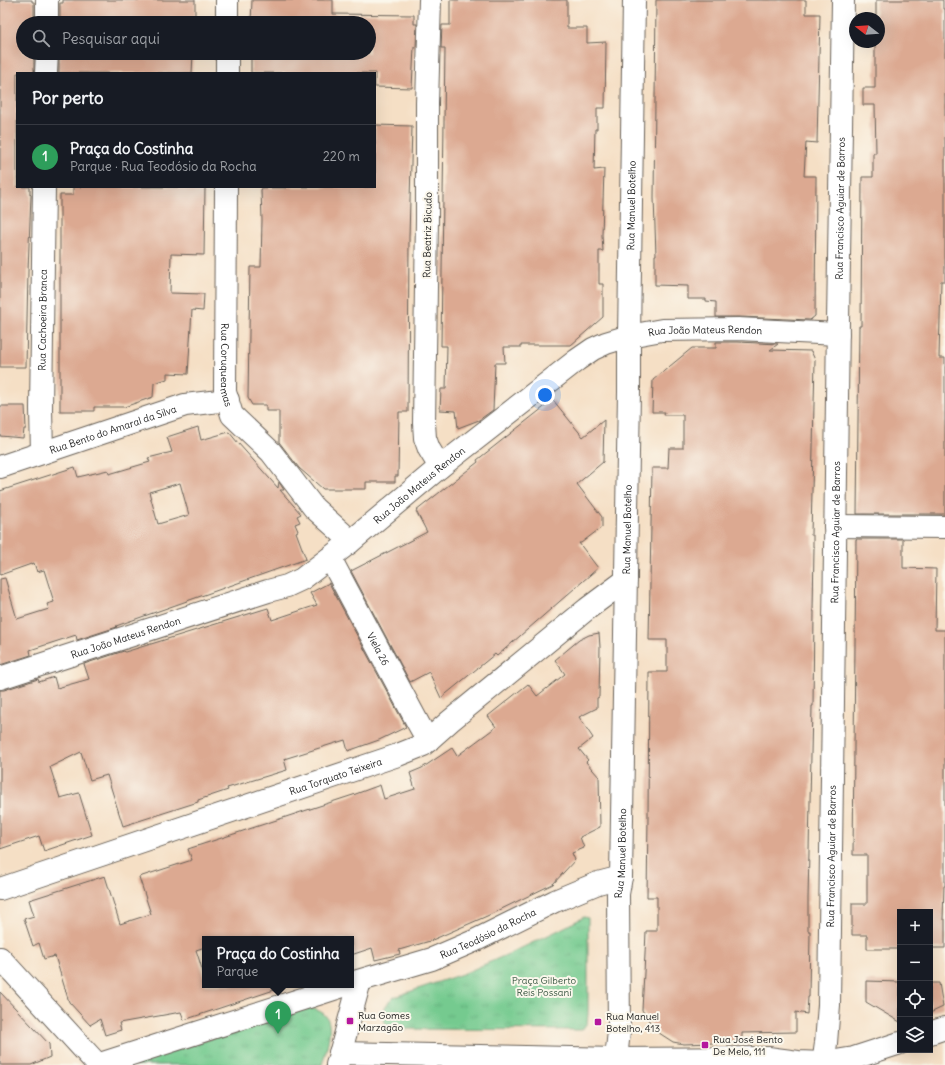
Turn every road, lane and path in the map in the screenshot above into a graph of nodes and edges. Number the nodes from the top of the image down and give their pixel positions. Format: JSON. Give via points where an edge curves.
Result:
{"nodes":[{"id":1,"x":48,"y":0,"type":"edge"},
{"id":2,"x":228,"y":0,"type":"edge"},
{"id":3,"x":430,"y":0,"type":"edge"},
{"id":4,"x":634,"y":0,"type":"edge"},
{"id":5,"x":843,"y":0,"type":"edge"},
{"id":6,"x":47,"y":16,"type":"edge"},
{"id":7,"x":227,"y":16,"type":"edge"},
{"id":8,"x":47,"y":60,"type":"edge"},
{"id":9,"x":227,"y":60,"type":"edge"},
{"id":10,"x":46,"y":72,"type":"edge"},
{"id":11,"x":226,"y":72,"type":"edge"},
{"id":12,"x":44,"y":188,"type":"edge"},
{"id":13,"x":226,"y":188,"type":"edge"},
{"id":14,"x":838,"y":334,"type":"junction"},
{"id":15,"x":629,"y":336,"type":"junction"},
{"id":16,"x":228,"y":400,"type":"junction"},
{"id":17,"x":42,"y":453,"type":"junction"},
{"id":18,"x":0,"y":467,"type":"edge"},
{"id":19,"x":440,"y":467,"type":"junction"},
{"id":20,"x":835,"y":526,"type":"junction"},
{"id":21,"x":945,"y":527,"type":"edge"},
{"id":22,"x":350,"y":543,"type":"junction"},
{"id":23,"x":330,"y":558,"type":"junction"},
{"id":24,"x":626,"y":580,"type":"junction"},
{"id":25,"x":0,"y":678,"type":"edge"},
{"id":26,"x":428,"y":741,"type":"junction"},
{"id":27,"x":621,"y":877,"type":"junction"},
{"id":28,"x":0,"y":889,"type":"edge"},
{"id":29,"x":0,"y":958,"type":"edge"},
{"id":30,"x":354,"y":982,"type":"edge"},
{"id":31,"x":337,"y":988,"type":"edge"},
{"id":32,"x":351,"y":988,"type":"edge"},
{"id":33,"x":945,"y":1028,"type":"edge"},
{"id":34,"x":933,"y":1032,"type":"edge"},
{"id":35,"x":897,"y":1044,"type":"edge"},
{"id":36,"x":338,"y":1059,"type":"edge"},
{"id":37,"x":616,"y":1059,"type":"junction"},
{"id":38,"x":823,"y":1064,"type":"edge"},
{"id":39,"x":98,"y":1065,"type":"edge"}],
"edges":[{"from":1,"to":6,"type":"street"},
{"from":2,"to":7,"type":"street"},
{"from":3,"to":19,"type":"street","name":"Rua Beatriz Bicudo","via":[[424,423],[425,438]]},
{"from":4,"to":15,"type":"street","name":"Rua Manuel Botelho"},
{"from":5,"to":14,"type":"street","name":"Rua Francisco Aguiar de Barros"},
{"from":8,"to":10,"type":"street"},
{"from":9,"to":11,"type":"street"},
{"from":12,"to":17,"type":"street","name":"Rua Cachoeira Branca"},
{"from":13,"to":16,"type":"street","name":"Rua Coruqueamas","via":[[225,392]]},
{"from":14,"to":15,"type":"street","name":"Rua João Mateus Rendon","via":[[738,329],[662,330]]},
{"from":14,"to":20,"type":"street","name":"Rua Francisco Aguiar de Barros"},
{"from":15,"to":19,"type":"street","name":"Rua João Mateus Rendon","via":[[606,343],[582,356]]},
{"from":15,"to":24,"type":"street","name":"Rua Manuel Botelho"},
{"from":16,"to":17,"type":"street","name":"Rua Bento do Amaral da Silva","via":[[185,405]]},
{"from":16,"to":22,"type":"street","name":"Rua Coruqueamas","via":[[232,415],[271,452],[314,508]]},
{"from":17,"to":18,"type":"street","name":"Rua Bento do Amaral da Silva"},
{"from":19,"to":22,"type":"street","name":"Rua João Mateus Rendon"},
{"from":20,"to":21,"type":"street"},
{"from":20,"to":38,"type":"street","name":"Rua Francisco Aguiar de Barros","via":[[829,1005]]},
{"from":22,"to":23,"type":"street","name":"Rua João Mateus Rendon"},
{"from":23,"to":25,"type":"street","name":"Rua João Mateus Rendon","via":[[302,579],[287,586]]},
{"from":23,"to":26,"type":"street","name":"Viela 26"},
{"from":24,"to":26,"type":"street","name":"Rua Torquato Teixeira","via":[[587,609]]},
{"from":24,"to":27,"type":"street","name":"Rua Manuel Botelho"},
{"from":26,"to":28,"type":"street","name":"Rua Torquato Teixeira","via":[[398,755]]},
{"from":27,"to":30,"type":"street","name":"Rua Teodósio da Rocha","via":[[598,883],[555,901],[432,959]]},
{"from":27,"to":37,"type":"street","name":"Rua Manuel Botelho","via":[[618,894],[619,1030]]},
{"from":29,"to":39,"type":"street"},
{"from":31,"to":39,"type":"street","name":"Rua Teodósio da Rocha"},
{"from":32,"to":36,"type":"street"},
{"from":33,"to":34,"type":"street"},
{"from":35,"to":38,"type":"street","via":[[854,1058]]},
{"from":36,"to":37,"type":"street"},
{"from":37,"to":38,"type":"street","via":[[768,1058]]}]}
